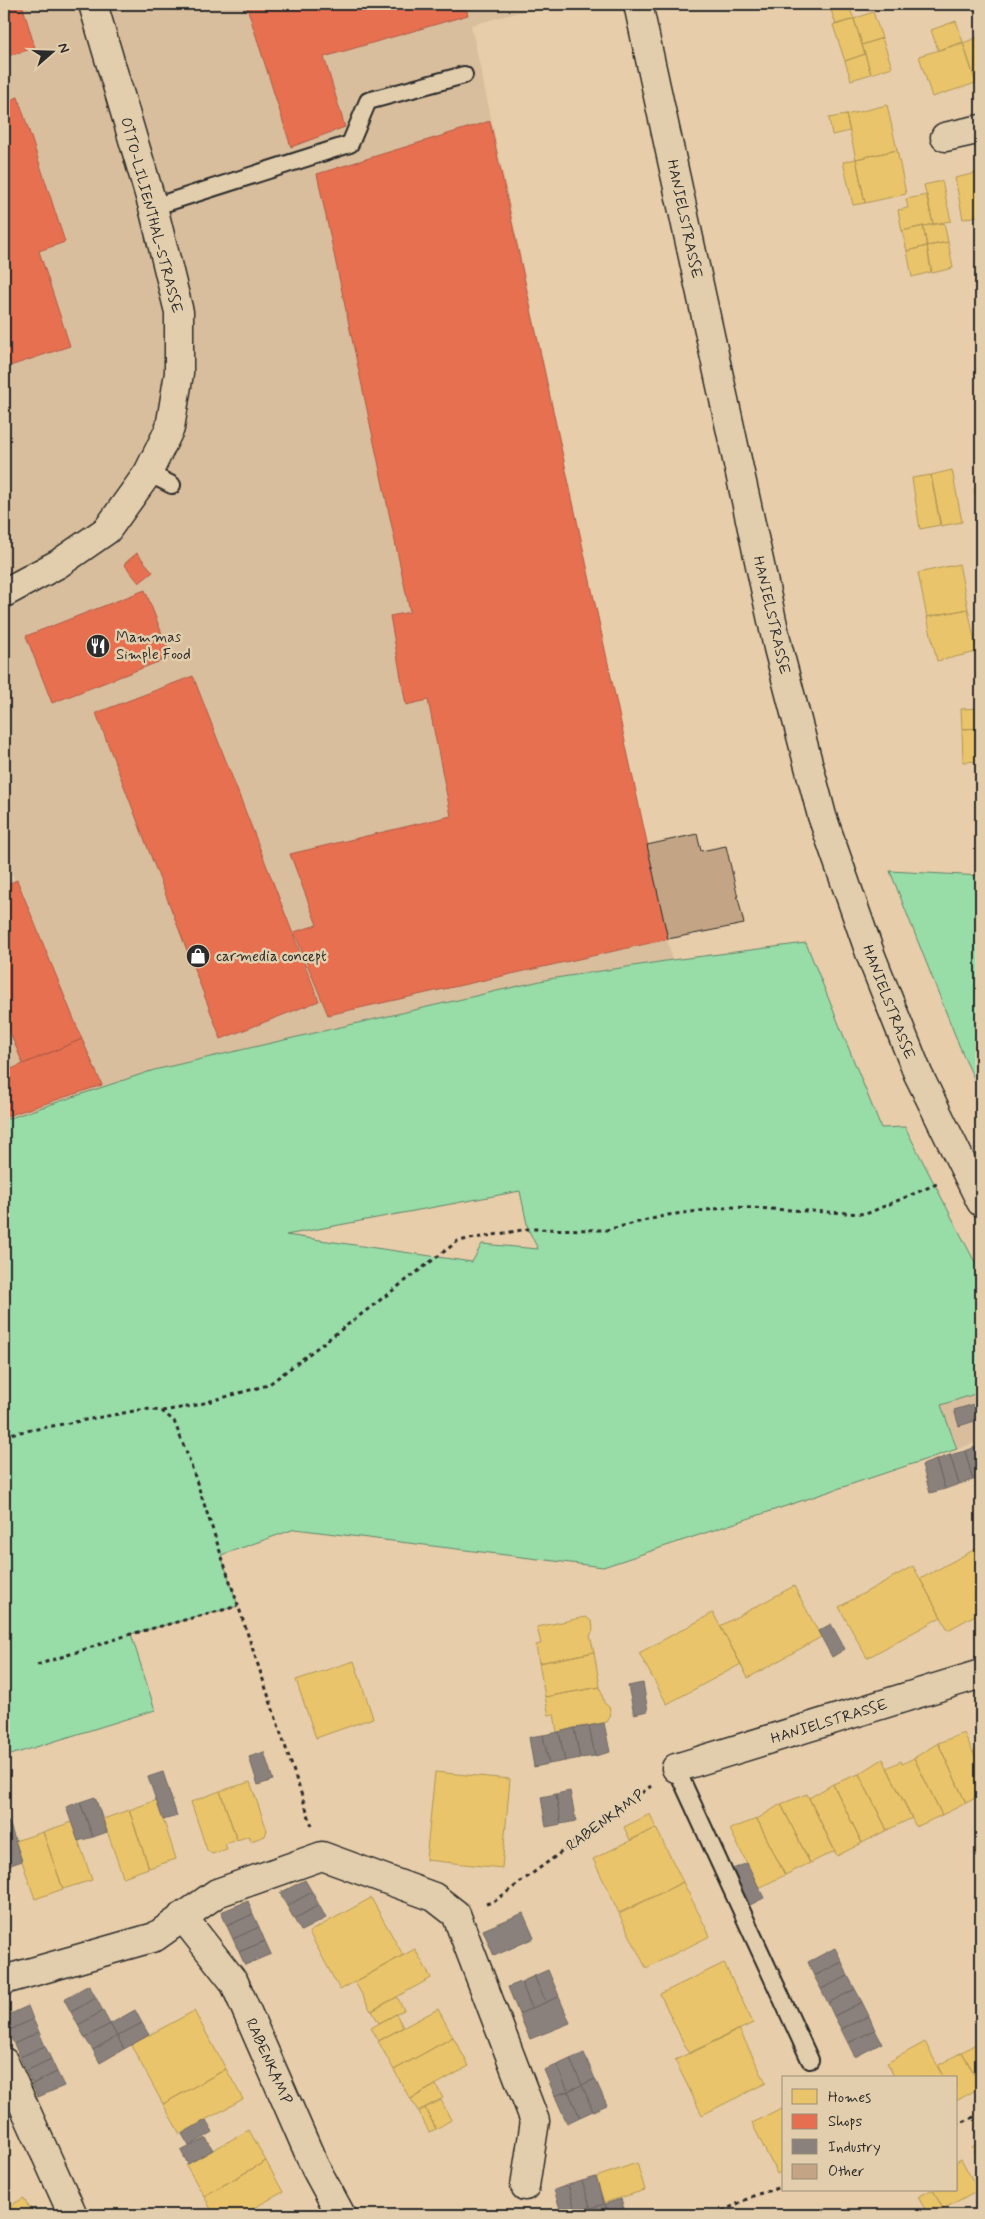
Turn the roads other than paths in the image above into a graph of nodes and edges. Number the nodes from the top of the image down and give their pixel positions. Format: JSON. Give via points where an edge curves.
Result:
{"nodes":[{"id":1,"x":93,"y":4,"type":"edge"},
{"id":2,"x":638,"y":4,"type":"edge"},
{"id":3,"x":464,"y":75,"type":"dead end"},
{"id":4,"x":981,"y":129,"type":"edge"},
{"id":5,"x":945,"y":137,"type":"dead end"},
{"id":6,"x":153,"y":207,"type":"junction"},
{"id":7,"x":4,"y":592,"type":"edge"},
{"id":8,"x":981,"y":1202,"type":"edge"},
{"id":9,"x":981,"y":1674,"type":"edge"},
{"id":10,"x":676,"y":1768,"type":"joint"},
{"id":11,"x":182,"y":1916,"type":"junction"},
{"id":12,"x":4,"y":1980,"type":"edge"},
{"id":13,"x":810,"y":2060,"type":"dead end"},
{"id":14,"x":4,"y":2062,"type":"edge"},
{"id":15,"x":525,"y":2186,"type":"dead end"},
{"id":16,"x":73,"y":2215,"type":"edge"},
{"id":17,"x":341,"y":2215,"type":"edge"}],
"edges":[{"from":1,"to":6,"type":"street","name":"OTTO-LILIENTHAL-STRASSE"},
{"from":2,"to":8,"type":"street","name":"HANIELSTRASSE","via":[[778,648],[822,816],[871,956],[918,1074]]},
{"from":3,"to":6,"type":"lane","via":[[368,102],[350,144]]},
{"from":4,"to":5,"type":"street"},
{"from":6,"to":7,"type":"street","name":"OTTO-LILIENTHAL-STRASSE","via":[[180,312],[179,373],[160,479],[107,530],[58,564]]},
{"from":9,"to":10,"type":"street","name":"HANIELSTRASSE"},
{"from":10,"to":13,"type":"lane"},
{"from":11,"to":12,"type":"street","via":[[155,1937]]},
{"from":11,"to":15,"type":"street","via":[[217,1893],[322,1856],[434,1897],[456,1914],[535,2121]]},
{"from":11,"to":17,"type":"street","name":"RABENKAMP","via":[[234,1982],[315,2167]]},
{"from":14,"to":16,"type":"street"}]}
